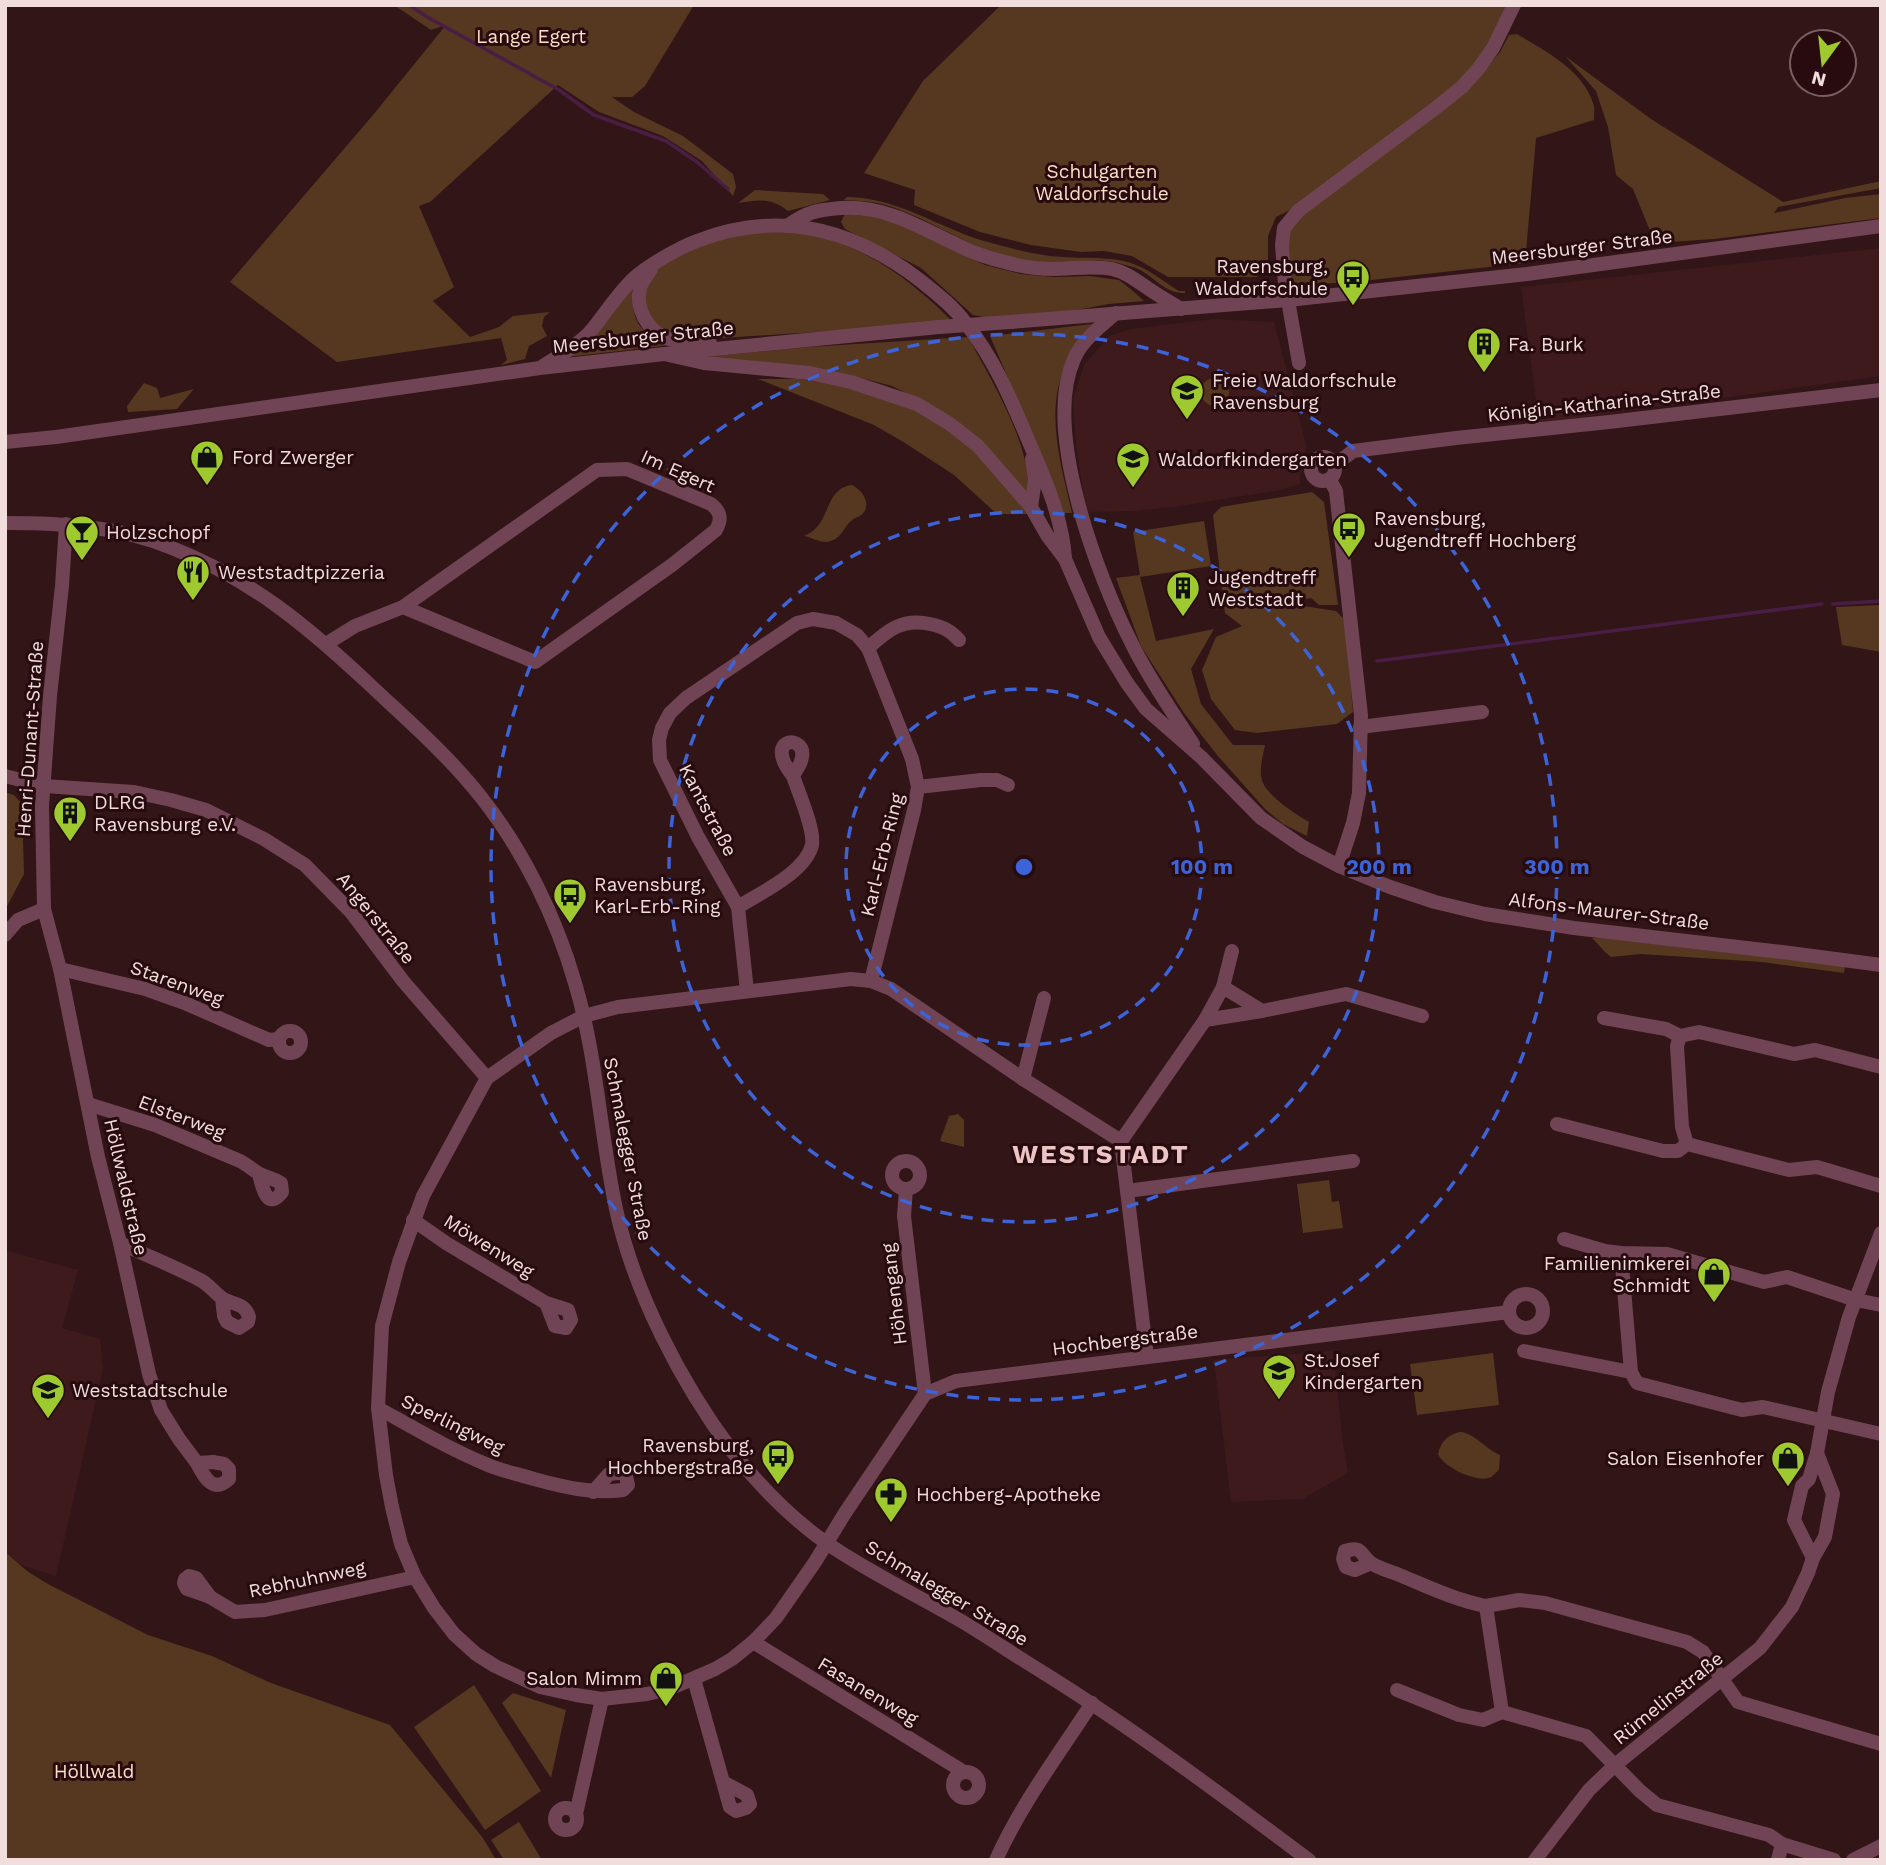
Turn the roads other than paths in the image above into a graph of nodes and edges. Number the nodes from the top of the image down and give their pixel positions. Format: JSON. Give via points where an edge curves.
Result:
{"nodes":[{"id":1,"x":1514,"y":5,"type":"edge"},
{"id":2,"x":787,"y":226,"type":"junction"},
{"id":3,"x":1881,"y":226,"type":"edge"},
{"id":4,"x":654,"y":265,"type":"junction"},
{"id":5,"x":1288,"y":300,"type":"junction"},
{"id":6,"x":1181,"y":309,"type":"junction"},
{"id":7,"x":1116,"y":313,"type":"junction"},
{"id":8,"x":739,"y":346,"type":"junction"},
{"id":9,"x":664,"y":354,"type":"junction"},
{"id":10,"x":1299,"y":363,"type":"dead end"},
{"id":11,"x":540,"y":368,"type":"junction"},
{"id":12,"x":1881,"y":390,"type":"edge"},
{"id":13,"x":5,"y":442,"type":"edge"},
{"id":14,"x":1030,"y":444,"type":"junction"},
{"id":15,"x":1335,"y":465,"type":"junction"},
{"id":16,"x":1329,"y":480,"type":"junction"},
{"id":17,"x":1031,"y":507,"type":"junction"},
{"id":18,"x":5,"y":523,"type":"edge"},
{"id":19,"x":66,"y":524,"type":"junction"},
{"id":20,"x":1065,"y":559,"type":"junction"},
{"id":21,"x":403,"y":607,"type":"junction"},
{"id":22,"x":959,"y":640,"type":"dead end"},
{"id":23,"x":326,"y":644,"type":"junction"},
{"id":24,"x":868,"y":648,"type":"junction"},
{"id":25,"x":1482,"y":712,"type":"dead end"},
{"id":26,"x":1360,"y":721,"type":"junction"},
{"id":27,"x":1201,"y":757,"type":"junction"},
{"id":28,"x":5,"y":776,"type":"edge"},
{"id":29,"x":793,"y":776,"type":"dead end"},
{"id":30,"x":1008,"y":785,"type":"dead end"},
{"id":31,"x":44,"y":786,"type":"junction"},
{"id":32,"x":918,"y":787,"type":"junction"},
{"id":33,"x":1339,"y":866,"type":"junction"},
{"id":34,"x":738,"y":907,"type":"junction"},
{"id":35,"x":44,"y":909,"type":"junction"},
{"id":36,"x":5,"y":935,"type":"edge"},
{"id":37,"x":1231,"y":951,"type":"dead end"},
{"id":38,"x":1881,"y":965,"type":"edge"},
{"id":39,"x":60,"y":969,"type":"junction"},
{"id":40,"x":871,"y":981,"type":"junction"},
{"id":41,"x":1223,"y":988,"type":"junction"},
{"id":42,"x":747,"y":991,"type":"junction"},
{"id":43,"x":1044,"y":998,"type":"dead end"},
{"id":44,"x":1262,"y":1011,"type":"junction"},
{"id":45,"x":584,"y":1016,"type":"junction"},
{"id":46,"x":1422,"y":1016,"type":"dead end"},
{"id":47,"x":1604,"y":1018,"type":"dead end"},
{"id":48,"x":1205,"y":1020,"type":"junction"},
{"id":49,"x":1680,"y":1036,"type":"junction"},
{"id":50,"x":279,"y":1039,"type":"dead end"},
{"id":51,"x":1881,"y":1067,"type":"edge"},
{"id":52,"x":486,"y":1078,"type":"junction"},
{"id":53,"x":1023,"y":1079,"type":"junction"},
{"id":54,"x":88,"y":1104,"type":"junction"},
{"id":55,"x":1557,"y":1124,"type":"dead end"},
{"id":56,"x":1121,"y":1141,"type":"junction"},
{"id":57,"x":1687,"y":1144,"type":"junction"},
{"id":58,"x":1353,"y":1161,"type":"dead end"},
{"id":59,"x":259,"y":1174,"type":"dead end"},
{"id":60,"x":1881,"y":1186,"type":"edge"},
{"id":61,"x":906,"y":1189,"type":"dead end"},
{"id":62,"x":1127,"y":1191,"type":"junction"},
{"id":63,"x":413,"y":1220,"type":"junction"},
{"id":64,"x":1881,"y":1233,"type":"edge"},
{"id":65,"x":1564,"y":1239,"type":"dead end"},
{"id":66,"x":120,"y":1243,"type":"junction"},
{"id":67,"x":1621,"y":1253,"type":"junction"},
{"id":68,"x":222,"y":1298,"type":"dead end"},
{"id":69,"x":1856,"y":1300,"type":"junction"},
{"id":70,"x":546,"y":1303,"type":"dead end"},
{"id":71,"x":1881,"y":1306,"type":"edge"},
{"id":72,"x":1509,"y":1312,"type":"dead end"},
{"id":73,"x":1524,"y":1351,"type":"dead end"},
{"id":74,"x":1147,"y":1357,"type":"junction"},
{"id":75,"x":1631,"y":1373,"type":"junction"},
{"id":76,"x":925,"y":1394,"type":"junction"},
{"id":77,"x":378,"y":1408,"type":"junction"},
{"id":78,"x":1824,"y":1421,"type":"junction"},
{"id":79,"x":1881,"y":1434,"type":"edge"},
{"id":80,"x":1817,"y":1453,"type":"junction"},
{"id":81,"x":197,"y":1463,"type":"dead end"},
{"id":82,"x":1826,"y":1478,"type":"junction"},
{"id":83,"x":1809,"y":1479,"type":"junction"},
{"id":84,"x":593,"y":1492,"type":"dead end"},
{"id":85,"x":1803,"y":1536,"type":"junction"},
{"id":86,"x":1825,"y":1537,"type":"junction"},
{"id":87,"x":826,"y":1543,"type":"junction"},
{"id":88,"x":1813,"y":1558,"type":"junction"},
{"id":89,"x":1371,"y":1563,"type":"dead end"},
{"id":90,"x":415,"y":1577,"type":"junction"},
{"id":91,"x":210,"y":1597,"type":"dead end"},
{"id":92,"x":1486,"y":1605,"type":"junction"},
{"id":93,"x":752,"y":1642,"type":"junction"},
{"id":94,"x":694,"y":1679,"type":"junction"},
{"id":95,"x":1722,"y":1679,"type":"junction"},
{"id":96,"x":1397,"y":1690,"type":"dead end"},
{"id":97,"x":602,"y":1699,"type":"junction"},
{"id":98,"x":1091,"y":1703,"type":"junction"},
{"id":99,"x":1502,"y":1712,"type":"junction"},
{"id":100,"x":1881,"y":1744,"type":"edge"},
{"id":101,"x":1615,"y":1765,"type":"junction"},
{"id":102,"x":964,"y":1772,"type":"dead end"},
{"id":103,"x":723,"y":1782,"type":"dead end"},
{"id":104,"x":576,"y":1814,"type":"dead end"},
{"id":105,"x":1782,"y":1844,"type":"junction"},
{"id":106,"x":1881,"y":1846,"type":"edge"},
{"id":107,"x":996,"y":1860,"type":"edge"},
{"id":108,"x":1309,"y":1860,"type":"edge"},
{"id":109,"x":1535,"y":1860,"type":"edge"},
{"id":110,"x":1778,"y":1860,"type":"edge"},
{"id":111,"x":1834,"y":1860,"type":"edge"},
{"id":112,"x":1853,"y":1860,"type":"edge"}],
"edges":[{"from":1,"to":5,"type":"street","via":[[1493,48],[1462,87],[1289,220],[1282,236]]},
{"from":2,"to":4,"type":"street","via":[[725,232],[688,245]]},
{"from":2,"to":6,"type":"street","via":[[804,214],[824,209],[869,209],[902,217],[1002,262],[1050,269],[1113,269]]},
{"from":2,"to":14,"type":"street","via":[[823,230],[870,248],[934,292],[964,320],[993,363]]},
{"from":3,"to":5,"type":"street","name":"Meersburger Straße","via":[[1527,274]]},
{"from":4,"to":8,"type":"street","via":[[639,300],[641,312],[655,331],[667,338]]},
{"from":4,"to":11,"type":"street","via":[[635,277],[589,333]]},
{"from":5,"to":6,"type":"street","name":"Meersburger Straße"},
{"from":5,"to":10,"type":"street"},
{"from":6,"to":7,"type":"street","name":"Meersburger Straße"},
{"from":7,"to":8,"type":"street","name":"Meersburger Straße","bridge":true},
{"from":7,"to":27,"type":"street","via":[[1086,341],[1068,375],[1063,415],[1073,484],[1122,623]]},
{"from":8,"to":9,"type":"street","name":"Meersburger Straße"},
{"from":9,"to":11,"type":"street","name":"Meersburger Straße"},
{"from":9,"to":17,"type":"street","via":[[704,363],[809,373],[917,404],[978,446]]},
{"from":11,"to":13,"type":"street","name":"Meersburger Straße"},
{"from":12,"to":15,"type":"street","name":"Königin-Katharina-Straße","via":[[1353,452]]},
{"from":14,"to":17,"type":"street","via":[[1035,480]]},
{"from":14,"to":20,"type":"street","via":[[1047,486]]},
{"from":15,"to":16,"type":"street"},
{"from":15,"to":16,"type":"street","name":"Königin-Katharina-Straße","via":[[1322,457],[1312,465],[1315,478]]},
{"from":16,"to":26,"type":"street","name":"Königin-Katharina-Straße","via":[[1336,491]]},
{"from":17,"to":20,"type":"street"},
{"from":18,"to":19,"type":"street","name":"Schmalegger Straße"},
{"from":19,"to":23,"type":"street","name":"Schmalegger Straße","via":[[138,537],[195,558],[262,594]]},
{"from":19,"to":31,"type":"street","name":"Henri-Dunant-Straße"},
{"from":20,"to":27,"type":"street","via":[[1099,637],[1127,683],[1146,709]]},
{"from":21,"to":21,"type":"street","name":"Im Egert","via":[[535,662],[672,565],[716,530],[720,516],[711,504],[626,469],[597,470]]},
{"from":21,"to":23,"type":"street","name":"Im Egert","via":[[355,626]]},
{"from":22,"to":24,"type":"street","via":[[945,627],[906,623]]},
{"from":23,"to":45,"type":"street","name":"Schmalegger Straße","via":[[448,760],[494,814],[530,874],[557,933]]},
{"from":24,"to":32,"type":"street","name":"Kantstraße","via":[[912,759]]},
{"from":24,"to":34,"type":"street","name":"Kantstraße","via":[[836,623],[813,619],[797,623],[686,698],[666,720],[659,740],[660,760]]},
{"from":25,"to":26,"type":"street"},
{"from":26,"to":33,"type":"street","via":[[1359,793]]},
{"from":27,"to":33,"type":"street","name":"Alfons-Maurer-Straße","via":[[1261,818]]},
{"from":28,"to":31,"type":"street","name":"Angerstraße"},
{"from":29,"to":34,"type":"street","via":[[812,844],[788,876]]},
{"from":30,"to":32,"type":"street","name":"Karl-Erb-Ring","via":[[981,780]]},
{"from":31,"to":35,"type":"street","name":"Henri-Dunant-Straße"},
{"from":31,"to":52,"type":"street","name":"Angerstraße","via":[[134,792],[206,810],[305,865],[351,912]]},
{"from":32,"to":40,"type":"street","name":"Karl-Erb-Ring"},
{"from":33,"to":38,"type":"street","name":"Alfons-Maurer-Straße","via":[[1434,902],[1485,914]]},
{"from":34,"to":42,"type":"street","name":"Kantstraße"},
{"from":35,"to":36,"type":"street","via":[[18,920]]},
{"from":35,"to":39,"type":"street","name":"Höllwaldstraße"},
{"from":37,"to":41,"type":"street"},
{"from":39,"to":50,"type":"street","name":"Starenweg","via":[[145,989],[269,1040]]},
{"from":39,"to":54,"type":"street","name":"Höllwaldstraße"},
{"from":40,"to":42,"type":"street","via":[[851,979]]},
{"from":40,"to":53,"type":"street","via":[[891,989]]},
{"from":41,"to":44,"type":"street"},
{"from":41,"to":48,"type":"street"},
{"from":42,"to":45,"type":"street","via":[[618,1007]]},
{"from":43,"to":53,"type":"street"},
{"from":44,"to":46,"type":"street","via":[[1346,994]]},
{"from":44,"to":48,"type":"street"},
{"from":45,"to":52,"type":"street"},
{"from":45,"to":87,"type":"street","name":"Schmalegger Straße","via":[[617,1212],[647,1303],[684,1377],[734,1452],[797,1520]]},
{"from":47,"to":49,"type":"street","via":[[1666,1029]]},
{"from":48,"to":56,"type":"street"},
{"from":49,"to":51,"type":"street","via":[[1699,1032],[1794,1054],[1815,1050]]},
{"from":49,"to":57,"type":"street","via":[[1681,1113]]},
{"from":52,"to":63,"type":"street"},
{"from":53,"to":56,"type":"street"},
{"from":54,"to":59,"type":"street","name":"Elsterweg","via":[[166,1129]]},
{"from":54,"to":66,"type":"street","name":"Höllwaldstraße"},
{"from":55,"to":57,"type":"street","via":[[1663,1151],[1678,1151]]},
{"from":56,"to":62,"type":"street"},
{"from":57,"to":60,"type":"street","via":[[1789,1170],[1817,1167]]},
{"from":58,"to":62,"type":"street"},
{"from":61,"to":76,"type":"street","name":"Höhengang","via":[[904,1216]]},
{"from":62,"to":74,"type":"street"},
{"from":63,"to":70,"type":"street","name":"Möwenweg"},
{"from":63,"to":77,"type":"street","via":[[382,1325]]},
{"from":64,"to":69,"type":"street"},
{"from":65,"to":67,"type":"street"},
{"from":66,"to":68,"type":"street","via":[[202,1281]]},
{"from":66,"to":81,"type":"street","name":"Höllwaldstraße","via":[[161,1410]]},
{"from":67,"to":69,"type":"street","via":[[1667,1254],[1764,1282],[1787,1277]]},
{"from":67,"to":75,"type":"street"},
{"from":69,"to":71,"type":"street"},
{"from":69,"to":78,"type":"street","via":[[1828,1392]]},
{"from":72,"to":74,"type":"street","name":"Hochbergstraße"},
{"from":73,"to":75,"type":"street"},
{"from":74,"to":76,"type":"street","name":"Hochbergstraße","via":[[956,1381]]},
{"from":75,"to":78,"type":"street","via":[[1637,1383],[1742,1410],[1763,1406]]},
{"from":76,"to":87,"type":"street"},
{"from":77,"to":84,"type":"street","name":"Sperlingweg","via":[[487,1464]]},
{"from":77,"to":90,"type":"street","via":[[391,1507]]},
{"from":78,"to":79,"type":"street"},
{"from":78,"to":80,"type":"street"},
{"from":80,"to":82,"type":"street","name":"Rümelinstraße"},
{"from":80,"to":83,"type":"street"},
{"from":82,"to":83,"type":"street"},
{"from":82,"to":86,"type":"street","name":"Rümelinstraße","via":[[1833,1494]]},
{"from":83,"to":85,"type":"street","via":[[1802,1486],[1794,1520]]},
{"from":85,"to":86,"type":"street"},
{"from":85,"to":88,"type":"street"},
{"from":86,"to":88,"type":"street","name":"Rümelinstraße"},
{"from":87,"to":93,"type":"street","via":[[776,1618]]},
{"from":87,"to":98,"type":"street","name":"Schmalegger Straße"},
{"from":88,"to":95,"type":"street","name":"Rümelinstraße","via":[[1798,1597],[1773,1633]]},
{"from":89,"to":92,"type":"street"},
{"from":90,"to":91,"type":"street","name":"Rebhuhnweg","via":[[265,1610],[235,1612]]},
{"from":90,"to":97,"type":"street","via":[[454,1634],[486,1661],[540,1687]]},
{"from":92,"to":95,"type":"street","via":[[1519,1600],[1545,1604],[1687,1642],[1703,1652]]},
{"from":92,"to":99,"type":"street"},
{"from":93,"to":94,"type":"street","via":[[732,1659]]},
{"from":93,"to":102,"type":"street","name":"Fasanenweg"},
{"from":94,"to":97,"type":"street","via":[[647,1694]]},
{"from":94,"to":103,"type":"street"},
{"from":95,"to":100,"type":"street","via":[[1738,1702]]},
{"from":95,"to":101,"type":"street","name":"Rümelinstraße"},
{"from":96,"to":99,"type":"street","via":[[1459,1715],[1483,1720]]},
{"from":97,"to":104,"type":"street"},
{"from":98,"to":107,"type":"street","via":[[1022,1810]]},
{"from":98,"to":108,"type":"street","name":"Schmalegger Straße"},
{"from":99,"to":101,"type":"street","via":[[1586,1736]]},
{"from":101,"to":105,"type":"street","via":[[1657,1805],[1769,1835]]},
{"from":101,"to":109,"type":"street","name":"Rümelinstraße","via":[[1589,1790]]},
{"from":105,"to":110,"type":"street"},
{"from":105,"to":111,"type":"street"},
{"from":106,"to":112,"type":"street"}]}
